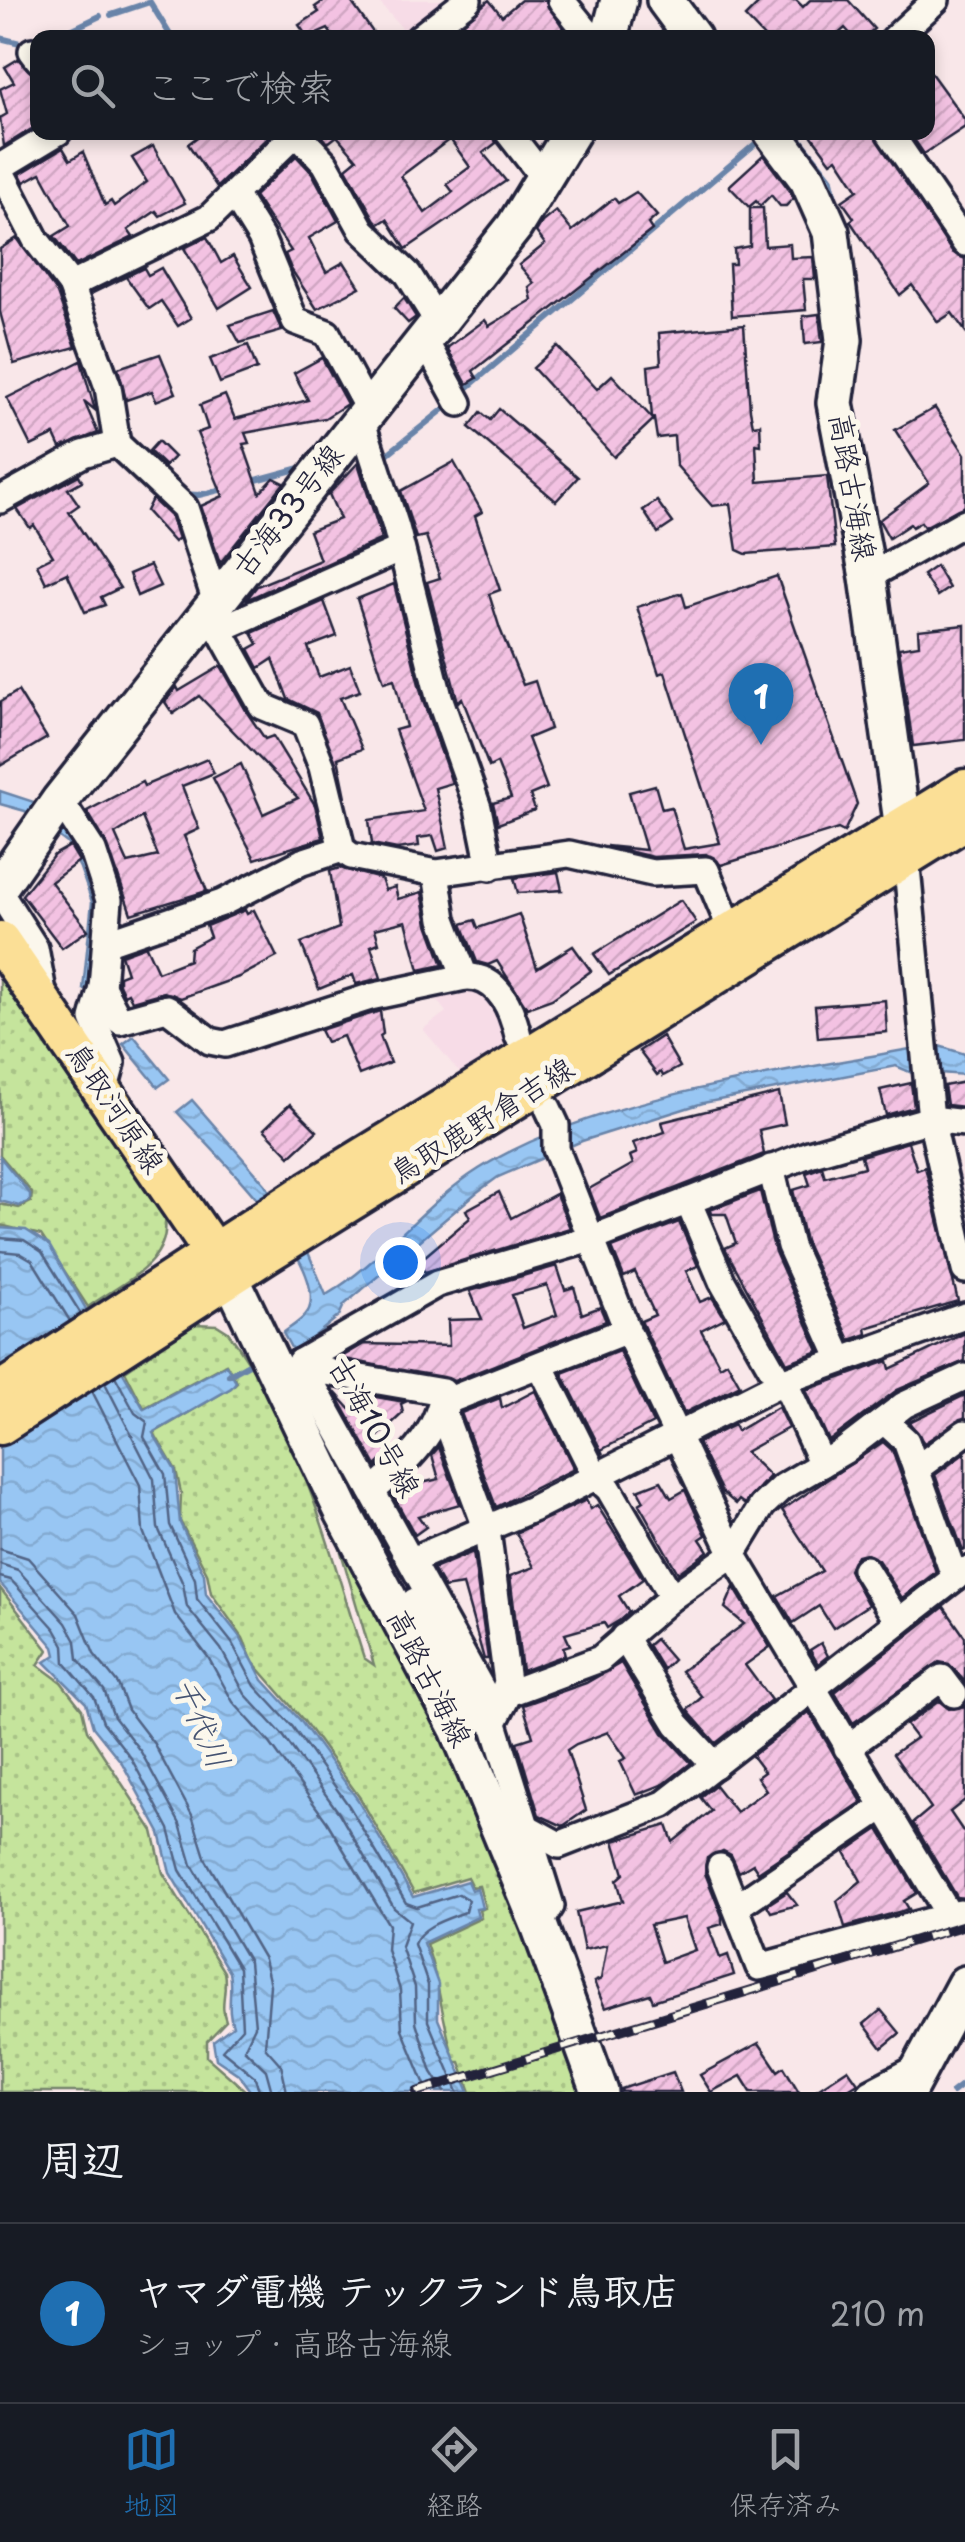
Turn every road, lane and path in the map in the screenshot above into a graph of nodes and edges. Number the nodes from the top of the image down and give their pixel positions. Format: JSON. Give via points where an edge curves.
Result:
{"nodes":[{"id":1,"x":468,"y":0,"type":"edge"},
{"id":2,"x":560,"y":0,"type":"edge"},
{"id":3,"x":619,"y":0,"type":"edge"},
{"id":4,"x":665,"y":0,"type":"edge"},
{"id":5,"x":936,"y":0,"type":"edge"},
{"id":6,"x":433,"y":30,"type":"edge"},
{"id":7,"x":585,"y":30,"type":"edge"},
{"id":8,"x":611,"y":30,"type":"edge"},
{"id":9,"x":687,"y":30,"type":"edge"},
{"id":10,"x":904,"y":30,"type":"edge"},
{"id":11,"x":45,"y":140,"type":"edge"},
{"id":12,"x":290,"y":140,"type":"edge"},
{"id":13,"x":304,"y":140,"type":"edge"},
{"id":14,"x":514,"y":140,"type":"edge"},
{"id":15,"x":568,"y":140,"type":"edge"},
{"id":16,"x":782,"y":140,"type":"edge"},
{"id":17,"x":894,"y":140,"type":"edge"},
{"id":18,"x":0,"y":168,"type":"edge"},
{"id":19,"x":546,"y":181,"type":"junction"},
{"id":20,"x":235,"y":196,"type":"junction"},
{"id":21,"x":965,"y":243,"type":"edge"},
{"id":22,"x":71,"y":286,"type":"junction"},
{"id":23,"x":431,"y":330,"type":"junction"},
{"id":24,"x":459,"y":403,"type":"dead end"},
{"id":25,"x":364,"y":414,"type":"junction"},
{"id":26,"x":117,"y":444,"type":"junction"},
{"id":27,"x":0,"y":500,"type":"edge"},
{"id":28,"x":965,"y":522,"type":"edge"},
{"id":29,"x":402,"y":549,"type":"junction"},
{"id":30,"x":868,"y":578,"type":"junction"},
{"id":31,"x":215,"y":614,"type":"junction"},
{"id":32,"x":965,"y":789,"type":"edge"},
{"id":33,"x":60,"y":800,"type":"junction"},
{"id":34,"x":965,"y":820,"type":"edge"},
{"id":35,"x":906,"y":841,"type":"junction"},
{"id":36,"x":342,"y":849,"type":"junction"},
{"id":37,"x":490,"y":867,"type":"junction"},
{"id":38,"x":436,"y":873,"type":"junction"},
{"id":39,"x":0,"y":890,"type":"edge"},
{"id":40,"x":731,"y":930,"type":"junction"},
{"id":41,"x":0,"y":942,"type":"edge"},
{"id":42,"x":108,"y":942,"type":"junction"},
{"id":43,"x":465,"y":976,"type":"junction"},
{"id":44,"x":102,"y":988,"type":"junction"},
{"id":45,"x":46,"y":1007,"type":"junction"},
{"id":46,"x":518,"y":1036,"type":"dead end"},
{"id":47,"x":104,"y":1092,"type":"junction"},
{"id":48,"x":548,"y":1108,"type":"dead end"},
{"id":49,"x":931,"y":1119,"type":"junction"},
{"id":50,"x":965,"y":1123,"type":"edge"},
{"id":51,"x":432,"y":1133,"type":"junction"},
{"id":52,"x":771,"y":1168,"type":"junction"},
{"id":53,"x":957,"y":1195,"type":"edge"},
{"id":54,"x":688,"y":1200,"type":"junction"},
{"id":55,"x":592,"y":1239,"type":"junction"},
{"id":56,"x":965,"y":1270,"type":"edge"},
{"id":57,"x":206,"y":1274,"type":"junction"},
{"id":58,"x":965,"y":1316,"type":"edge"},
{"id":59,"x":627,"y":1330,"type":"junction"},
{"id":60,"x":841,"y":1360,"type":"junction"},
{"id":61,"x":300,"y":1362,"type":"junction"},
{"id":62,"x":540,"y":1364,"type":"junction"},
{"id":63,"x":965,"y":1377,"type":"edge"},
{"id":64,"x":782,"y":1382,"type":"junction"},
{"id":65,"x":0,"y":1392,"type":"edge"},
{"id":66,"x":442,"y":1409,"type":"junction"},
{"id":67,"x":884,"y":1422,"type":"junction"},
{"id":68,"x":0,"y":1425,"type":"edge"},
{"id":69,"x":965,"y":1433,"type":"edge"},
{"id":70,"x":677,"y":1439,"type":"junction"},
{"id":71,"x":822,"y":1464,"type":"junction"},
{"id":72,"x":916,"y":1469,"type":"junction"},
{"id":73,"x":596,"y":1477,"type":"junction"},
{"id":74,"x":372,"y":1491,"type":"junction"},
{"id":75,"x":343,"y":1512,"type":"junction"},
{"id":76,"x":487,"y":1530,"type":"junction"},
{"id":77,"x":733,"y":1554,"type":"junction"},
{"id":78,"x":412,"y":1560,"type":"junction"},
{"id":79,"x":864,"y":1569,"type":"dead end"},
{"id":80,"x":960,"y":1574,"type":"edge"},
{"id":81,"x":672,"y":1597,"type":"junction"},
{"id":82,"x":898,"y":1622,"type":"junction"},
{"id":83,"x":624,"y":1637,"type":"junction"},
{"id":84,"x":811,"y":1690,"type":"junction"},
{"id":85,"x":954,"y":1694,"type":"dead end"},
{"id":86,"x":493,"y":1724,"type":"junction"},
{"id":87,"x":847,"y":1748,"type":"junction"},
{"id":88,"x":715,"y":1764,"type":"junction"},
{"id":89,"x":883,"y":1807,"type":"junction"},
{"id":90,"x":528,"y":1828,"type":"junction"},
{"id":91,"x":720,"y":1867,"type":"dead end"},
{"id":92,"x":736,"y":1906,"type":"junction"},
{"id":93,"x":957,"y":1914,"type":"edge"},
{"id":94,"x":539,"y":1925,"type":"junction"},
{"id":95,"x":961,"y":2004,"type":"edge"},
{"id":96,"x":915,"y":2078,"type":"edge"},
{"id":97,"x":600,"y":2092,"type":"edge"},
{"id":98,"x":870,"y":2092,"type":"edge"}],
"edges":[{"from":1,"to":6,"type":"street"},
{"from":2,"to":7,"type":"street"},
{"from":3,"to":8,"type":"main road"},
{"from":4,"to":9,"type":"main road"},
{"from":5,"to":10,"type":"street"},
{"from":11,"to":18,"type":"street"},
{"from":12,"to":20,"type":"street"},
{"from":13,"to":23,"type":"street","via":[[325,163],[362,230],[408,274]]},
{"from":14,"to":19,"type":"street"},
{"from":15,"to":19,"type":"main road","name":"古海33号線"},
{"from":16,"to":30,"type":"main road","name":"高路古海線","via":[[831,232],[844,340],[835,403]]},
{"from":17,"to":21,"type":"street"},
{"from":18,"to":22,"type":"street","via":[[36,240]]},
{"from":19,"to":23,"type":"main road","name":"古海33号線"},
{"from":20,"to":22,"type":"street","via":[[210,218]]},
{"from":20,"to":25,"type":"street","via":[[295,321],[327,333]]},
{"from":22,"to":26,"type":"street","via":[[108,388]]},
{"from":23,"to":24,"type":"street"},
{"from":23,"to":25,"type":"main road","name":"古海33号線"},
{"from":25,"to":29,"type":"street"},
{"from":25,"to":31,"type":"main road","name":"古海33号線"},
{"from":26,"to":27,"type":"street","via":[[83,454]]},
{"from":26,"to":31,"type":"street","via":[[185,508]]},
{"from":28,"to":30,"type":"street"},
{"from":29,"to":31,"type":"street","via":[[314,590]]},
{"from":29,"to":37,"type":"street"},
{"from":30,"to":35,"type":"main road","name":"高路古海線"},
{"from":31,"to":33,"type":"main road","name":"古海33号線"},
{"from":31,"to":36,"type":"street","via":[[262,706],[305,724]]},
{"from":32,"to":35,"type":"main road","name":"鳥取鹿野倉吉線"},
{"from":33,"to":39,"type":"main road","name":"古海33号線"},
{"from":33,"to":42,"type":"street","via":[[106,885]]},
{"from":34,"to":35,"type":"main road","name":"鳥取鹿野倉吉線"},
{"from":35,"to":40,"type":"main road","name":"鳥取鹿野倉吉線"},
{"from":35,"to":49,"type":"street"},
{"from":35,"to":51,"type":"main road","name":"鳥取鹿野倉吉線"},
{"from":36,"to":38,"type":"street","via":[[364,861]]},
{"from":36,"to":42,"type":"street","via":[[205,910]]},
{"from":37,"to":38,"type":"street"},
{"from":37,"to":40,"type":"street","via":[[569,854],[652,873],[706,870]]},
{"from":38,"to":43,"type":"street","via":[[443,918]]},
{"from":39,"to":45,"type":"street","via":[[35,948]]},
{"from":40,"to":51,"type":"main road","name":"鳥取鹿野倉吉線"},
{"from":41,"to":45,"type":"main road","name":"鳥取河原線"},
{"from":42,"to":44,"type":"street"},
{"from":43,"to":44,"type":"street","via":[[370,996],[225,1044],[210,1041],[167,1008],[120,1021]]},
{"from":43,"to":46,"type":"street","via":[[496,988]]},
{"from":44,"to":47,"type":"street","via":[[93,1020],[112,1063]]},
{"from":45,"to":47,"type":"main road","name":"鳥取河原線"},
{"from":47,"to":57,"type":"main road","name":"鳥取河原線"},
{"from":48,"to":55,"type":"street","via":[[556,1149]]},
{"from":49,"to":50,"type":"street"},
{"from":49,"to":52,"type":"street","name":"古海10号線"},
{"from":49,"to":53,"type":"street"},
{"from":51,"to":57,"type":"main road","name":"鳥取鹿野倉吉線"},
{"from":52,"to":54,"type":"street","name":"古海10号線"},
{"from":52,"to":60,"type":"street","via":[[790,1246]]},
{"from":53,"to":56,"type":"street"},
{"from":54,"to":55,"type":"street","name":"古海10号線"},
{"from":54,"to":64,"type":"street","via":[[722,1281]]},
{"from":55,"to":59,"type":"street"},
{"from":55,"to":61,"type":"street","name":"古海10号線","via":[[438,1284]]},
{"from":57,"to":65,"type":"main road","name":"鳥取鹿野倉吉線"},
{"from":57,"to":68,"type":"main road","name":"鳥取鹿野倉吉線"},
{"from":57,"to":75,"type":"main road","name":"高路古海線"},
{"from":58,"to":60,"type":"street"},
{"from":59,"to":62,"type":"street"},
{"from":59,"to":70,"type":"street"},
{"from":60,"to":64,"type":"street"},
{"from":61,"to":66,"type":"street","via":[[443,1392]]},
{"from":61,"to":74,"type":"street","name":"古海10号線"},
{"from":62,"to":66,"type":"street"},
{"from":62,"to":73,"type":"street"},
{"from":63,"to":67,"type":"street","via":[[920,1396]]},
{"from":64,"to":70,"type":"street"},
{"from":64,"to":71,"type":"street"},
{"from":66,"to":74,"type":"street","via":[[408,1461]]},
{"from":66,"to":76,"type":"street"},
{"from":67,"to":71,"type":"street"},
{"from":67,"to":72,"type":"street","via":[[906,1440]]},
{"from":69,"to":72,"type":"street"},
{"from":70,"to":73,"type":"street"},
{"from":70,"to":77,"type":"street"},
{"from":71,"to":77,"type":"street","via":[[762,1506]]},
{"from":72,"to":80,"type":"street"},
{"from":73,"to":76,"type":"street"},
{"from":73,"to":81,"type":"street"},
{"from":74,"to":78,"type":"street","name":"古海10号線"},
{"from":75,"to":86,"type":"street","via":[[376,1528],[468,1703]]},
{"from":75,"to":94,"type":"main road","name":"高路古海線","via":[[458,1729]]},
{"from":76,"to":78,"type":"street"},
{"from":76,"to":86,"type":"street","via":[[507,1682]]},
{"from":77,"to":81,"type":"street"},
{"from":77,"to":84,"type":"street"},
{"from":78,"to":86,"type":"street","name":"古海10号線","via":[[485,1695]]},
{"from":79,"to":82,"type":"street"},
{"from":80,"to":82,"type":"street"},
{"from":81,"to":83,"type":"street"},
{"from":82,"to":84,"type":"street"},
{"from":83,"to":86,"type":"street","via":[[600,1658],[510,1693]]},
{"from":83,"to":88,"type":"street","via":[[677,1724]]},
{"from":84,"to":87,"type":"street"},
{"from":84,"to":88,"type":"street"},
{"from":85,"to":87,"type":"street","via":[[942,1678]]},
{"from":86,"to":90,"type":"street","name":"古海10号線"},
{"from":87,"to":89,"type":"street"},
{"from":88,"to":90,"type":"street","via":[[664,1804],[559,1845]]},
{"from":89,"to":92,"type":"street"},
{"from":89,"to":93,"type":"street"},
{"from":90,"to":94,"type":"street","name":"古海10号線","via":[[551,1906]]},
{"from":91,"to":92,"type":"street"},
{"from":92,"to":93,"type":"street","via":[[759,1967]]},
{"from":94,"to":97,"type":"main road","name":"高路古海線"},
{"from":95,"to":96,"type":"main road"},
{"from":96,"to":98,"type":"street"}]}
